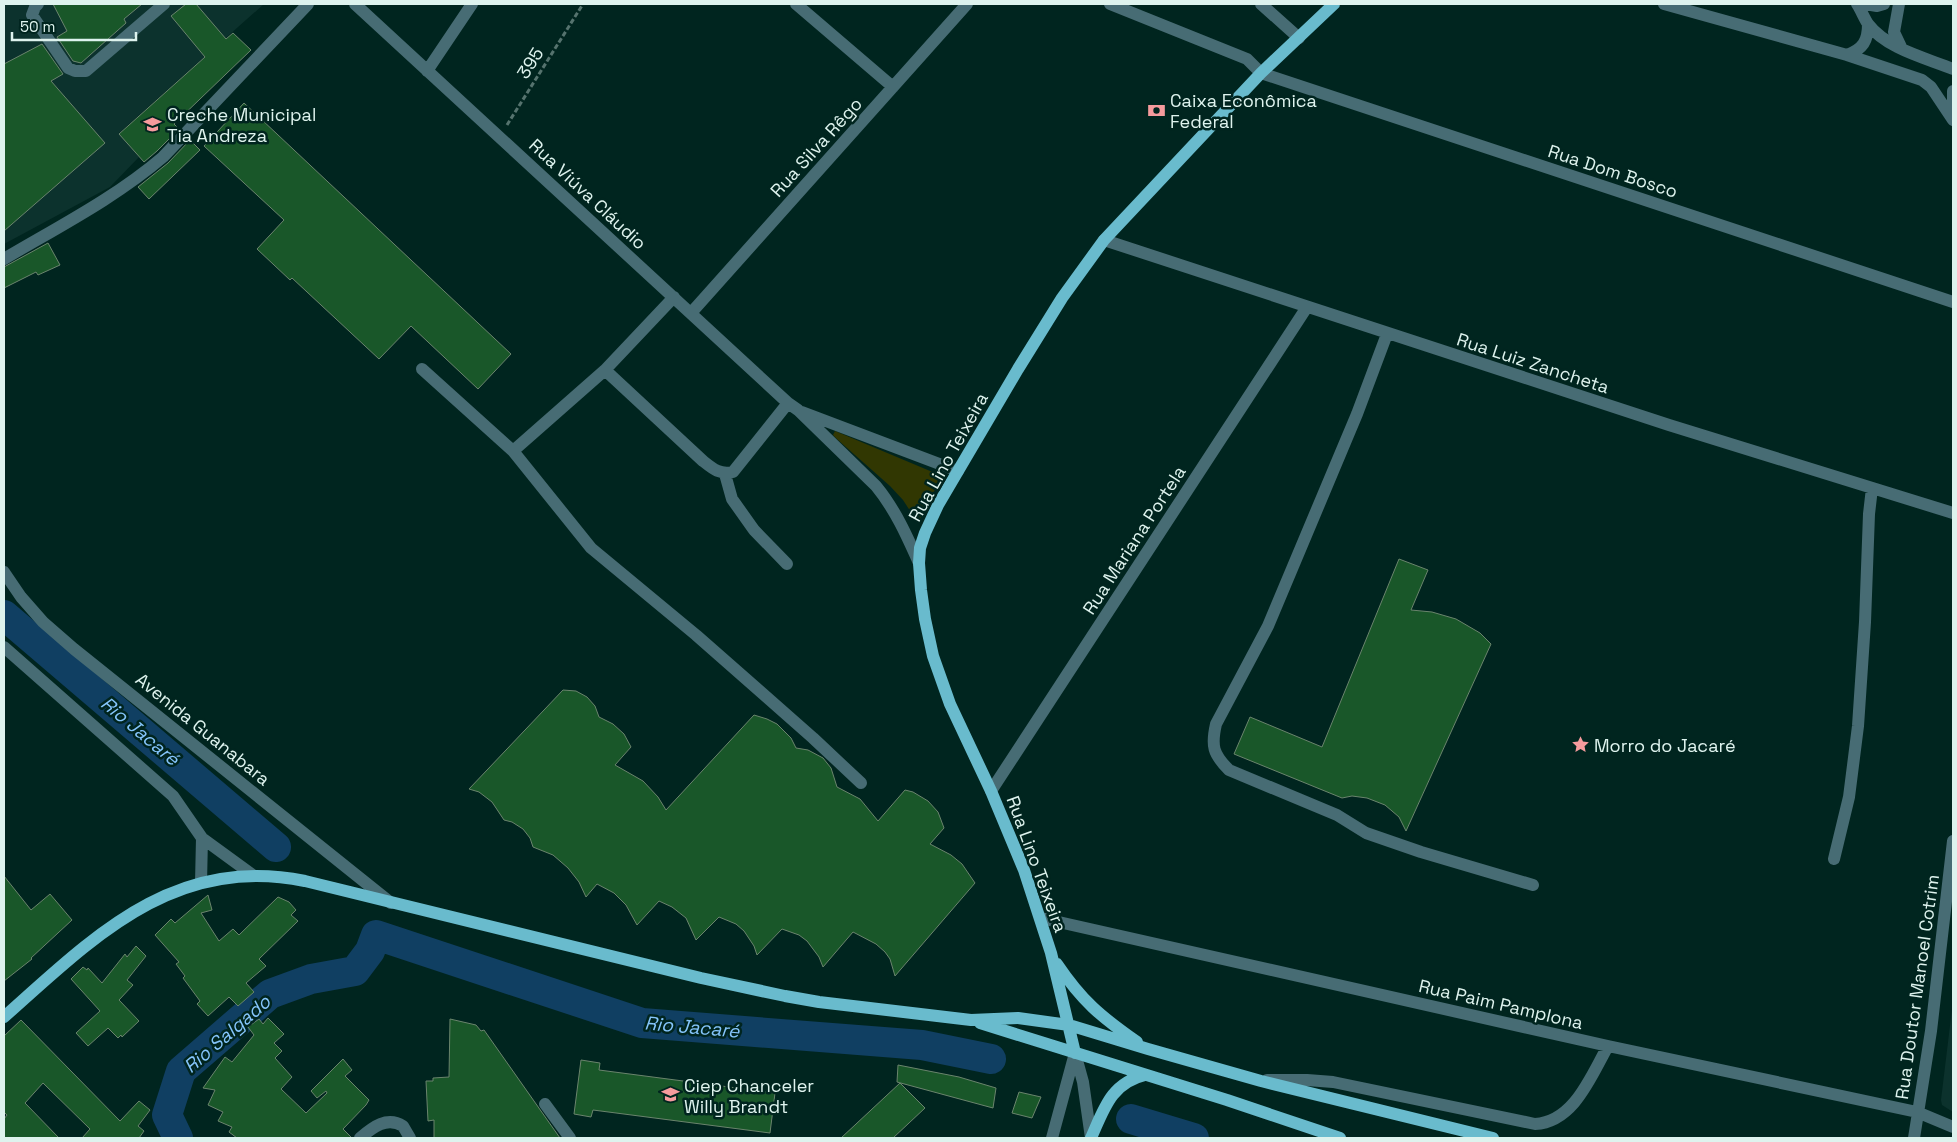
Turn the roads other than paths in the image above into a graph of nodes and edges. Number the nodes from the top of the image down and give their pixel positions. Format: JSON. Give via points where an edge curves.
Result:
{"nodes":[{"id":1,"x":38,"y":4,"type":"edge"},
{"id":2,"x":164,"y":4,"type":"edge"},
{"id":3,"x":308,"y":4,"type":"edge"},
{"id":4,"x":356,"y":4,"type":"edge"},
{"id":5,"x":472,"y":4,"type":"edge"},
{"id":6,"x":796,"y":4,"type":"edge"},
{"id":7,"x":967,"y":4,"type":"edge"},
{"id":8,"x":1110,"y":4,"type":"edge"},
{"id":9,"x":1261,"y":4,"type":"edge"},
{"id":10,"x":1334,"y":4,"type":"edge"},
{"id":11,"x":1664,"y":4,"type":"edge"},
{"id":12,"x":1857,"y":4,"type":"edge"},
{"id":13,"x":1865,"y":4,"type":"edge"},
{"id":14,"x":1884,"y":4,"type":"edge"},
{"id":15,"x":1899,"y":4,"type":"edge"},
{"id":16,"x":1868,"y":24,"type":"junction"},
{"id":17,"x":1299,"y":38,"type":"junction"},
{"id":18,"x":1902,"y":49,"type":"junction"},
{"id":19,"x":1847,"y":55,"type":"junction"},
{"id":20,"x":1953,"y":70,"type":"edge"},
{"id":21,"x":426,"y":71,"type":"junction"},
{"id":22,"x":1261,"y":73,"type":"junction"},
{"id":23,"x":893,"y":87,"type":"junction"},
{"id":24,"x":1953,"y":91,"type":"edge"},
{"id":25,"x":1953,"y":114,"type":"edge"},
{"id":26,"x":1953,"y":120,"type":"edge"},
{"id":27,"x":1104,"y":240,"type":"junction"},
{"id":28,"x":4,"y":259,"type":"edge"},
{"id":29,"x":674,"y":297,"type":"junction"},
{"id":30,"x":1953,"y":302,"type":"edge"},
{"id":31,"x":1307,"y":307,"type":"junction"},
{"id":32,"x":691,"y":313,"type":"junction"},
{"id":33,"x":1387,"y":334,"type":"junction"},
{"id":34,"x":422,"y":370,"type":"dead end"},
{"id":35,"x":605,"y":370,"type":"junction"},
{"id":36,"x":793,"y":407,"type":"junction"},
{"id":37,"x":514,"y":451,"type":"junction"},
{"id":38,"x":958,"y":471,"type":"junction"},
{"id":39,"x":725,"y":474,"type":"junction"},
{"id":40,"x":1872,"y":488,"type":"junction"},
{"id":41,"x":1953,"y":513,"type":"edge"},
{"id":42,"x":919,"y":563,"type":"junction"},
{"id":43,"x":787,"y":564,"type":"dead end"},
{"id":44,"x":4,"y":572,"type":"edge"},
{"id":45,"x":4,"y":647,"type":"edge"},
{"id":46,"x":862,"y":783,"type":"dead end"},
{"id":47,"x":991,"y":791,"type":"junction"},
{"id":48,"x":202,"y":838,"type":"junction"},
{"id":49,"x":1953,"y":841,"type":"edge"},
{"id":50,"x":1834,"y":859,"type":"dead end"},
{"id":51,"x":254,"y":876,"type":"junction"},
{"id":52,"x":201,"y":883,"type":"junction"},
{"id":53,"x":1533,"y":885,"type":"dead end"},
{"id":54,"x":386,"y":901,"type":"junction"},
{"id":55,"x":1041,"y":918,"type":"junction"},
{"id":56,"x":1051,"y":953,"type":"junction"},
{"id":57,"x":4,"y":1017,"type":"edge"},
{"id":58,"x":971,"y":1020,"type":"junction"},
{"id":59,"x":1069,"y":1025,"type":"junction"},
{"id":60,"x":1608,"y":1046,"type":"junction"},
{"id":61,"x":1148,"y":1050,"type":"junction"},
{"id":62,"x":1075,"y":1053,"type":"junction"},
{"id":63,"x":1145,"y":1075,"type":"junction"},
{"id":64,"x":1261,"y":1080,"type":"junction"},
{"id":65,"x":545,"y":1104,"type":"dead end"},
{"id":66,"x":1918,"y":1112,"type":"junction"},
{"id":67,"x":1953,"y":1127,"type":"edge"},
{"id":68,"x":360,"y":1138,"type":"edge"},
{"id":69,"x":410,"y":1138,"type":"edge"},
{"id":70,"x":570,"y":1138,"type":"edge"},
{"id":71,"x":1052,"y":1138,"type":"edge"},
{"id":72,"x":1091,"y":1138,"type":"edge"},
{"id":73,"x":1340,"y":1138,"type":"edge"},
{"id":74,"x":1493,"y":1138,"type":"edge"},
{"id":75,"x":1914,"y":1138,"type":"edge"}],
"edges":[{"from":1,"to":2,"type":"street","via":[[32,15],[68,68],[86,71]]},
{"from":3,"to":28,"type":"street","via":[[163,157],[140,177]]},
{"from":4,"to":21,"type":"street","name":"Rua Viúva Cláudio"},
{"from":5,"to":21,"type":"street"},
{"from":6,"to":23,"type":"street"},
{"from":7,"to":23,"type":"street","name":"Rua Silva Rêgo"},
{"from":8,"to":22,"type":"street","via":[[1247,59]]},
{"from":9,"to":17,"type":"street"},
{"from":10,"to":17,"type":"main road","name":"Rua Lino Teixeira"},
{"from":11,"to":19,"type":"street"},
{"from":12,"to":16,"type":"street"},
{"from":13,"to":14,"type":"street"},
{"from":15,"to":18,"type":"street","via":[[1894,32]]},
{"from":16,"to":18,"type":"street","via":[[1883,39]]},
{"from":16,"to":19,"type":"street","via":[[1868,36],[1863,46]]},
{"from":17,"to":22,"type":"main road","name":"Rua Lino Teixeira"},
{"from":18,"to":20,"type":"street"},
{"from":19,"to":26,"type":"street","via":[[1922,80],[1932,87]]},
{"from":21,"to":29,"type":"street","name":"Rua Viúva Cláudio"},
{"from":22,"to":27,"type":"main road","name":"Rua Lino Teixeira"},
{"from":22,"to":30,"type":"street","name":"Rua Dom Bosco"},
{"from":23,"to":32,"type":"street","name":"Rua Silva Rêgo"},
{"from":24,"to":25,"type":"street"},
{"from":27,"to":31,"type":"street","name":"Rua Luiz Zancheta"},
{"from":27,"to":38,"type":"main road","name":"Rua Lino Teixeira","via":[[1062,298]]},
{"from":29,"to":32,"type":"street","name":"Rua Viúva Cláudio"},
{"from":29,"to":35,"type":"street"},
{"from":31,"to":33,"type":"street","name":"Rua Luiz Zancheta"},
{"from":31,"to":47,"type":"street","name":"Rua Mariana Portela"},
{"from":32,"to":36,"type":"street","name":"Rua Viúva Cláudio"},
{"from":33,"to":40,"type":"street","name":"Rua Luiz Zancheta"},
{"from":33,"to":53,"type":"street","via":[[1268,626],[1216,724],[1212,741],[1217,758],[1229,770],[1337,815],[1366,833]]},
{"from":34,"to":37,"type":"street"},
{"from":35,"to":37,"type":"street"},
{"from":35,"to":39,"type":"street","via":[[703,461]]},
{"from":36,"to":38,"type":"street"},
{"from":36,"to":39,"type":"street","via":[[733,472]]},
{"from":36,"to":42,"type":"street","name":"Rua Viúva Cláudio","via":[[884,496]]},
{"from":37,"to":46,"type":"street","via":[[591,548],[696,635]]},
{"from":38,"to":42,"type":"main road","name":"Rua Lino Teixeira","via":[[925,533]]},
{"from":39,"to":43,"type":"street","via":[[732,499],[754,530]]},
{"from":40,"to":41,"type":"street","name":"Rua Luiz Zancheta"},
{"from":40,"to":50,"type":"street","via":[[1858,726],[1849,797]]},
{"from":42,"to":47,"type":"main road","name":"Rua Lino Teixeira","via":[[925,619],[941,680]]},
{"from":44,"to":54,"type":"street","name":"Avenida Guanabara","via":[[43,622]]},
{"from":45,"to":48,"type":"street","via":[[172,796]]},
{"from":47,"to":55,"type":"main road","name":"Rua Lino Teixeira"},
{"from":48,"to":51,"type":"street"},
{"from":48,"to":52,"type":"street"},
{"from":49,"to":66,"type":"street","name":"Rua Doutor Manoel Cotrim","via":[[1931,1031]]},
{"from":51,"to":52,"type":"main road"},
{"from":51,"to":54,"type":"main road","via":[[305,880]]},
{"from":52,"to":57,"type":"main road","via":[[156,898],[106,930]]},
{"from":54,"to":58,"type":"main road","via":[[753,990],[819,1002]]},
{"from":55,"to":56,"type":"main road","name":"Rua Lino Teixeira"},
{"from":55,"to":60,"type":"street","name":"Rua Paim Pamplona"},
{"from":56,"to":59,"type":"main road","name":"Rua Lino Teixeira"},
{"from":56,"to":61,"type":"main road","via":[[1071,984],[1096,1012]]},
{"from":58,"to":59,"type":"main road","via":[[1018,1018]]},
{"from":58,"to":62,"type":"main road"},
{"from":59,"to":61,"type":"main road"},
{"from":59,"to":62,"type":"main road","name":"Rua Lino Teixeira"},
{"from":60,"to":64,"type":"street","via":[[1580,1095],[1564,1113],[1546,1124],[1333,1082]]},
{"from":60,"to":66,"type":"street","name":"Rua Paim Pamplona"},
{"from":61,"to":64,"type":"main road"},
{"from":62,"to":63,"type":"main road"},
{"from":62,"to":71,"type":"street"},
{"from":62,"to":72,"type":"street"},
{"from":63,"to":72,"type":"main road","via":[[1121,1085],[1113,1094]]},
{"from":63,"to":73,"type":"main road"},
{"from":64,"to":74,"type":"main road"},
{"from":65,"to":70,"type":"street"},
{"from":66,"to":67,"type":"street","name":"Rua Paim Pamplona"},
{"from":66,"to":75,"type":"street","name":"Rua Doutor Manoel Cotrim"},
{"from":68,"to":69,"type":"street","via":[[378,1124],[390,1121],[398,1123]]}]}
